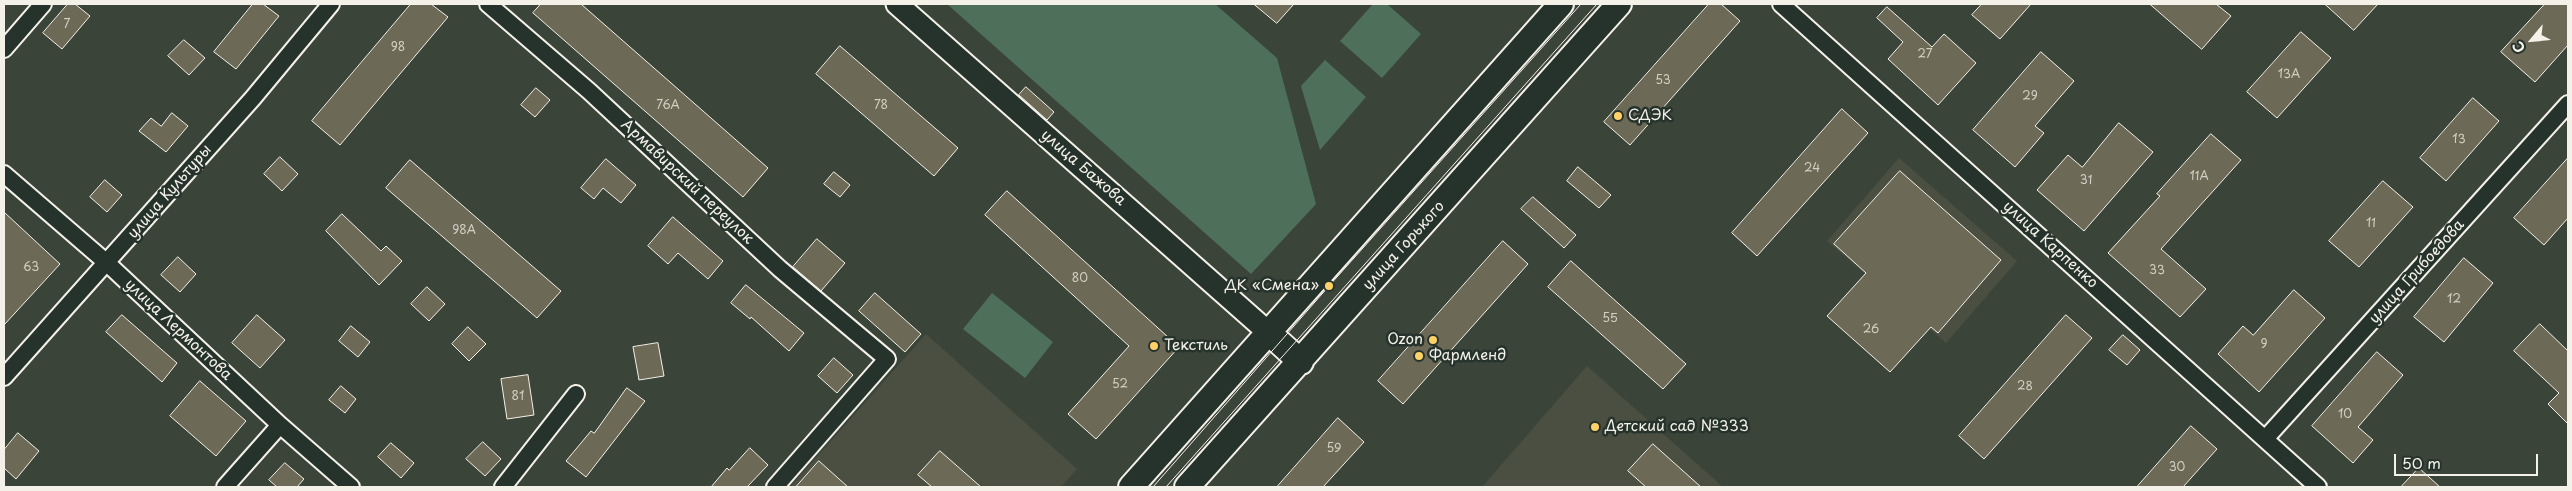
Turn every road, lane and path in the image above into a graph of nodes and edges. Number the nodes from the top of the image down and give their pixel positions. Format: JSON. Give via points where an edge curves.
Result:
{"nodes":[{"id":1,"x":43,"y":4,"type":"edge"},
{"id":2,"x":331,"y":4,"type":"edge"},
{"id":3,"x":488,"y":4,"type":"edge"},
{"id":4,"x":897,"y":4,"type":"edge"},
{"id":5,"x":1561,"y":4,"type":"edge"},
{"id":6,"x":1619,"y":4,"type":"edge"},
{"id":7,"x":1781,"y":4,"type":"edge"},
{"id":8,"x":4,"y":49,"type":"edge"},
{"id":9,"x":2568,"y":104,"type":"edge"},
{"id":10,"x":4,"y":174,"type":"edge"},
{"id":11,"x":107,"y":263,"type":"junction"},
{"id":12,"x":1269,"y":333,"type":"junction"},
{"id":13,"x":1301,"y":362,"type":"junction"},
{"id":14,"x":4,"y":377,"type":"edge"},
{"id":15,"x":576,"y":394,"type":"dead end"},
{"id":16,"x":280,"y":425,"type":"junction"},
{"id":17,"x":2265,"y":440,"type":"junction"},
{"id":18,"x":225,"y":487,"type":"edge"},
{"id":19,"x":351,"y":487,"type":"edge"},
{"id":20,"x":504,"y":487,"type":"edge"},
{"id":21,"x":775,"y":487,"type":"edge"},
{"id":22,"x":1131,"y":487,"type":"edge"},
{"id":23,"x":1187,"y":487,"type":"edge"},
{"id":24,"x":2318,"y":487,"type":"edge"}],
"edges":[{"from":1,"to":8,"type":"street"},
{"from":2,"to":11,"type":"street","name":"улица Культуры"},
{"from":3,"to":21,"type":"street","name":"Армавирский переулок","via":[[589,91],[780,269],[887,359]]},
{"from":4,"to":12,"type":"street","name":"улица Бажова"},
{"from":5,"to":12,"type":"main road"},
{"from":6,"to":13,"type":"main road","name":"улица Горького"},
{"from":7,"to":17,"type":"street","name":"улица Карпенко"},
{"from":9,"to":17,"type":"street","name":"улица Грибоедова"},
{"from":10,"to":11,"type":"street","name":"улица Лермонтова"},
{"from":11,"to":14,"type":"street","name":"улица Культуры"},
{"from":11,"to":16,"type":"street","name":"улица Лермонтова"},
{"from":12,"to":13,"type":"main road"},
{"from":12,"to":22,"type":"main road"},
{"from":13,"to":23,"type":"main road","name":"улица Горького"},
{"from":15,"to":20,"type":"street"},
{"from":16,"to":18,"type":"street"},
{"from":16,"to":19,"type":"street","name":"улица Лермонтова"},
{"from":17,"to":24,"type":"street","name":"улица Карпенко"}]}
